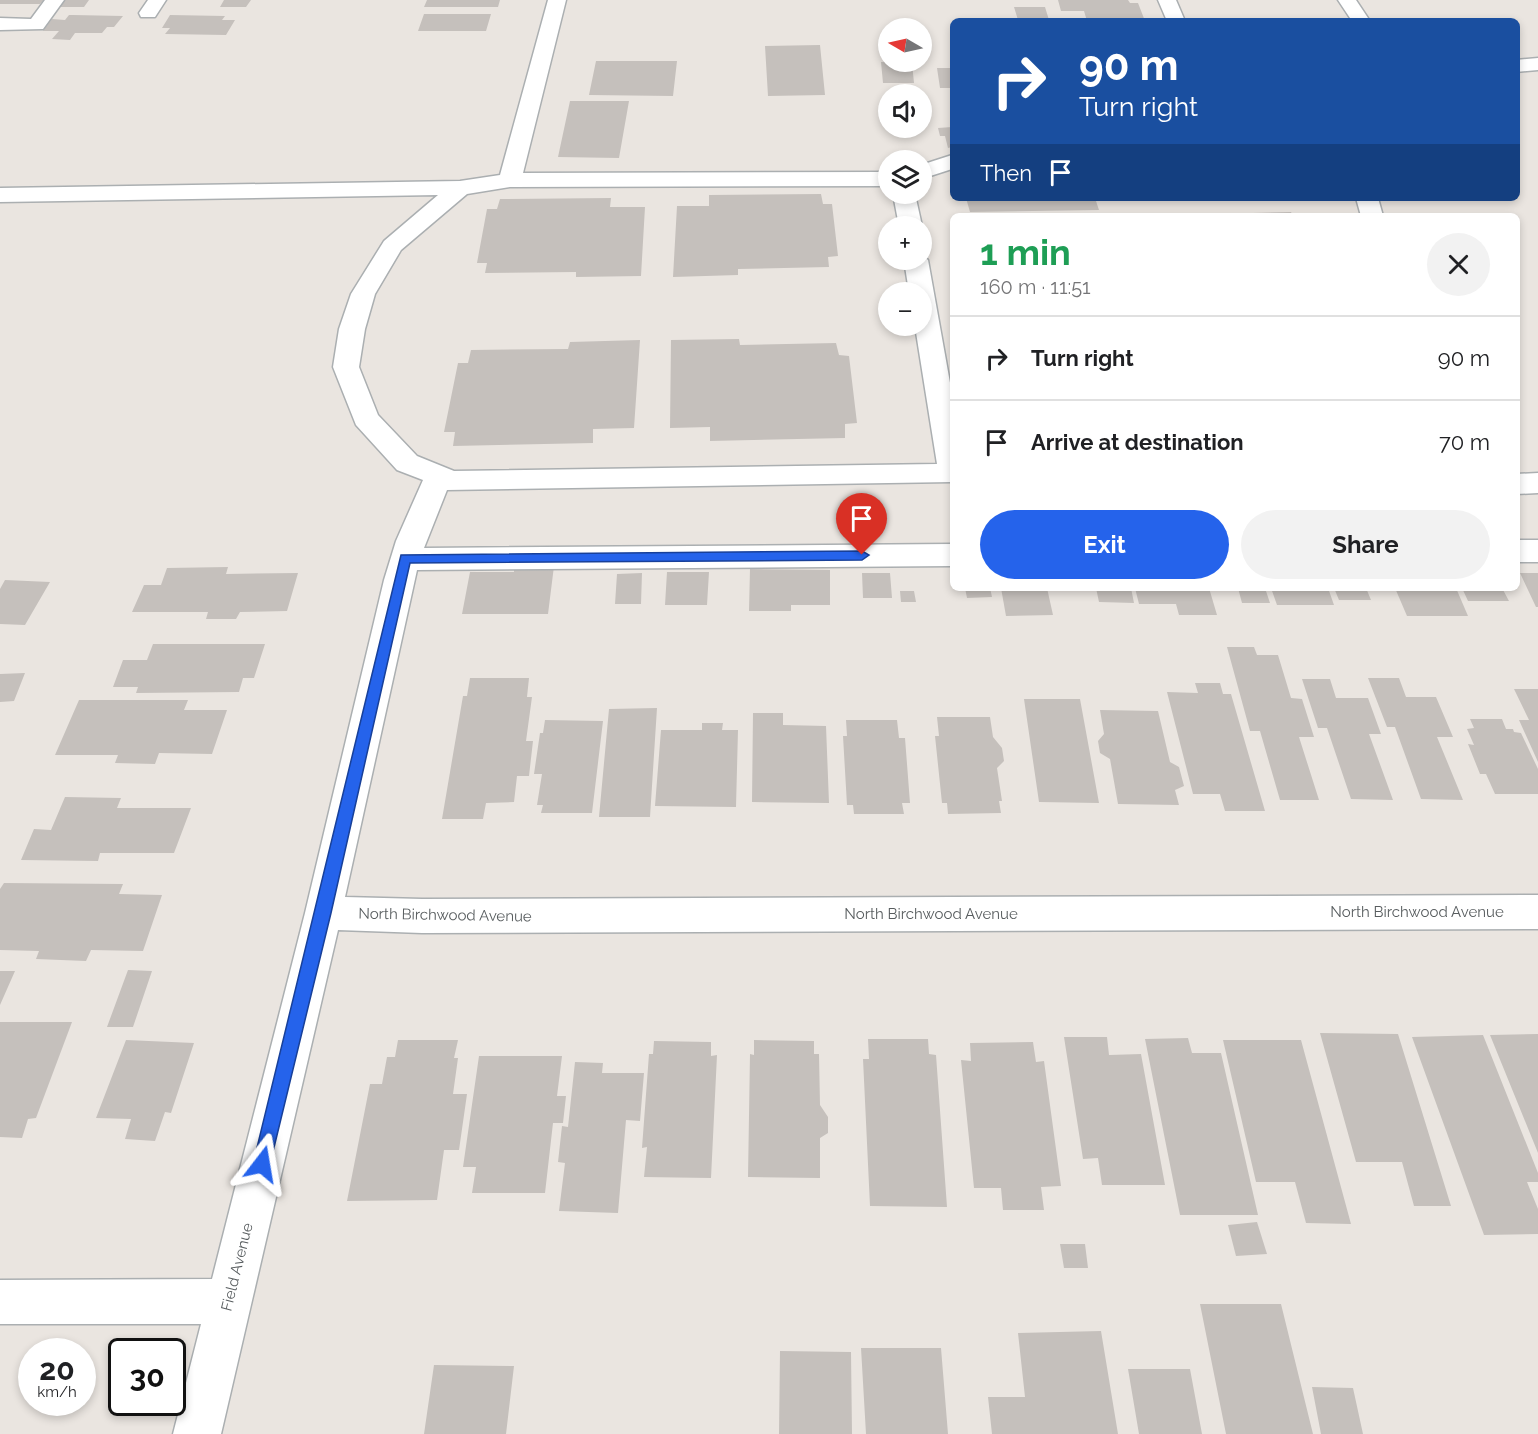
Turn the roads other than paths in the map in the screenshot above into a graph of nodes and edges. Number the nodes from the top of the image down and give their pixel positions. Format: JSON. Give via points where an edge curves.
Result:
{"nodes":[{"id":1,"x":55,"y":0,"type":"edge"},
{"id":2,"x":556,"y":0,"type":"edge"},
{"id":3,"x":1347,"y":0,"type":"edge"},
{"id":4,"x":1359,"y":18,"type":"edge"},
{"id":5,"x":0,"y":24,"type":"edge"},
{"id":6,"x":1538,"y":64,"type":"edge"},
{"id":7,"x":1520,"y":66,"type":"edge"},
{"id":8,"x":950,"y":163,"type":"edge"},
{"id":9,"x":932,"y":168,"type":"edge"},
{"id":10,"x":878,"y":179,"type":"edge"},
{"id":11,"x":510,"y":180,"type":"junction"},
{"id":12,"x":460,"y":188,"type":"junction"},
{"id":13,"x":0,"y":195,"type":"edge"},
{"id":14,"x":918,"y":270,"type":"edge"},
{"id":15,"x":950,"y":458,"type":"edge"},
{"id":16,"x":950,"y":470,"type":"edge"},
{"id":17,"x":439,"y":476,"type":"junction"},
{"id":18,"x":1538,"y":483,"type":"edge"},
{"id":19,"x":1520,"y":484,"type":"edge"},
{"id":20,"x":408,"y":550,"type":"junction"},
{"id":21,"x":1520,"y":551,"type":"edge"},
{"id":22,"x":1538,"y":551,"type":"edge"},
{"id":23,"x":950,"y":555,"type":"edge"},
{"id":24,"x":1538,"y":912,"type":"edge"},
{"id":25,"x":323,"y":913,"type":"junction"},
{"id":26,"x":228,"y":1300,"type":"junction"},
{"id":27,"x":0,"y":1302,"type":"edge"},
{"id":28,"x":197,"y":1434,"type":"edge"}],
"edges":[{"from":1,"to":5,"type":"street","via":[[36,25]]},
{"from":2,"to":11,"type":"street"},
{"from":3,"to":4,"type":"street"},
{"from":6,"to":7,"type":"street"},
{"from":8,"to":9,"type":"street"},
{"from":10,"to":11,"type":"street"},
{"from":11,"to":12,"type":"street"},
{"from":12,"to":13,"type":"street"},
{"from":12,"to":17,"type":"street","via":[[392,246],[363,294],[346,367],[366,419],[407,463]]},
{"from":14,"to":15,"type":"street"},
{"from":16,"to":17,"type":"street","via":[[451,481]]},
{"from":17,"to":20,"type":"street","name":"Field Avenue"},
{"from":18,"to":19,"type":"street"},
{"from":20,"to":23,"type":"street","via":[[553,556]]},
{"from":20,"to":25,"type":"street","name":"Field Avenue"},
{"from":21,"to":22,"type":"street"},
{"from":24,"to":25,"type":"street","name":"North Birchwood Avenue","via":[[446,916]]},
{"from":25,"to":26,"type":"street","name":"Field Avenue"},
{"from":26,"to":27,"type":"street"},
{"from":26,"to":28,"type":"street","name":"Field Avenue"}]}
